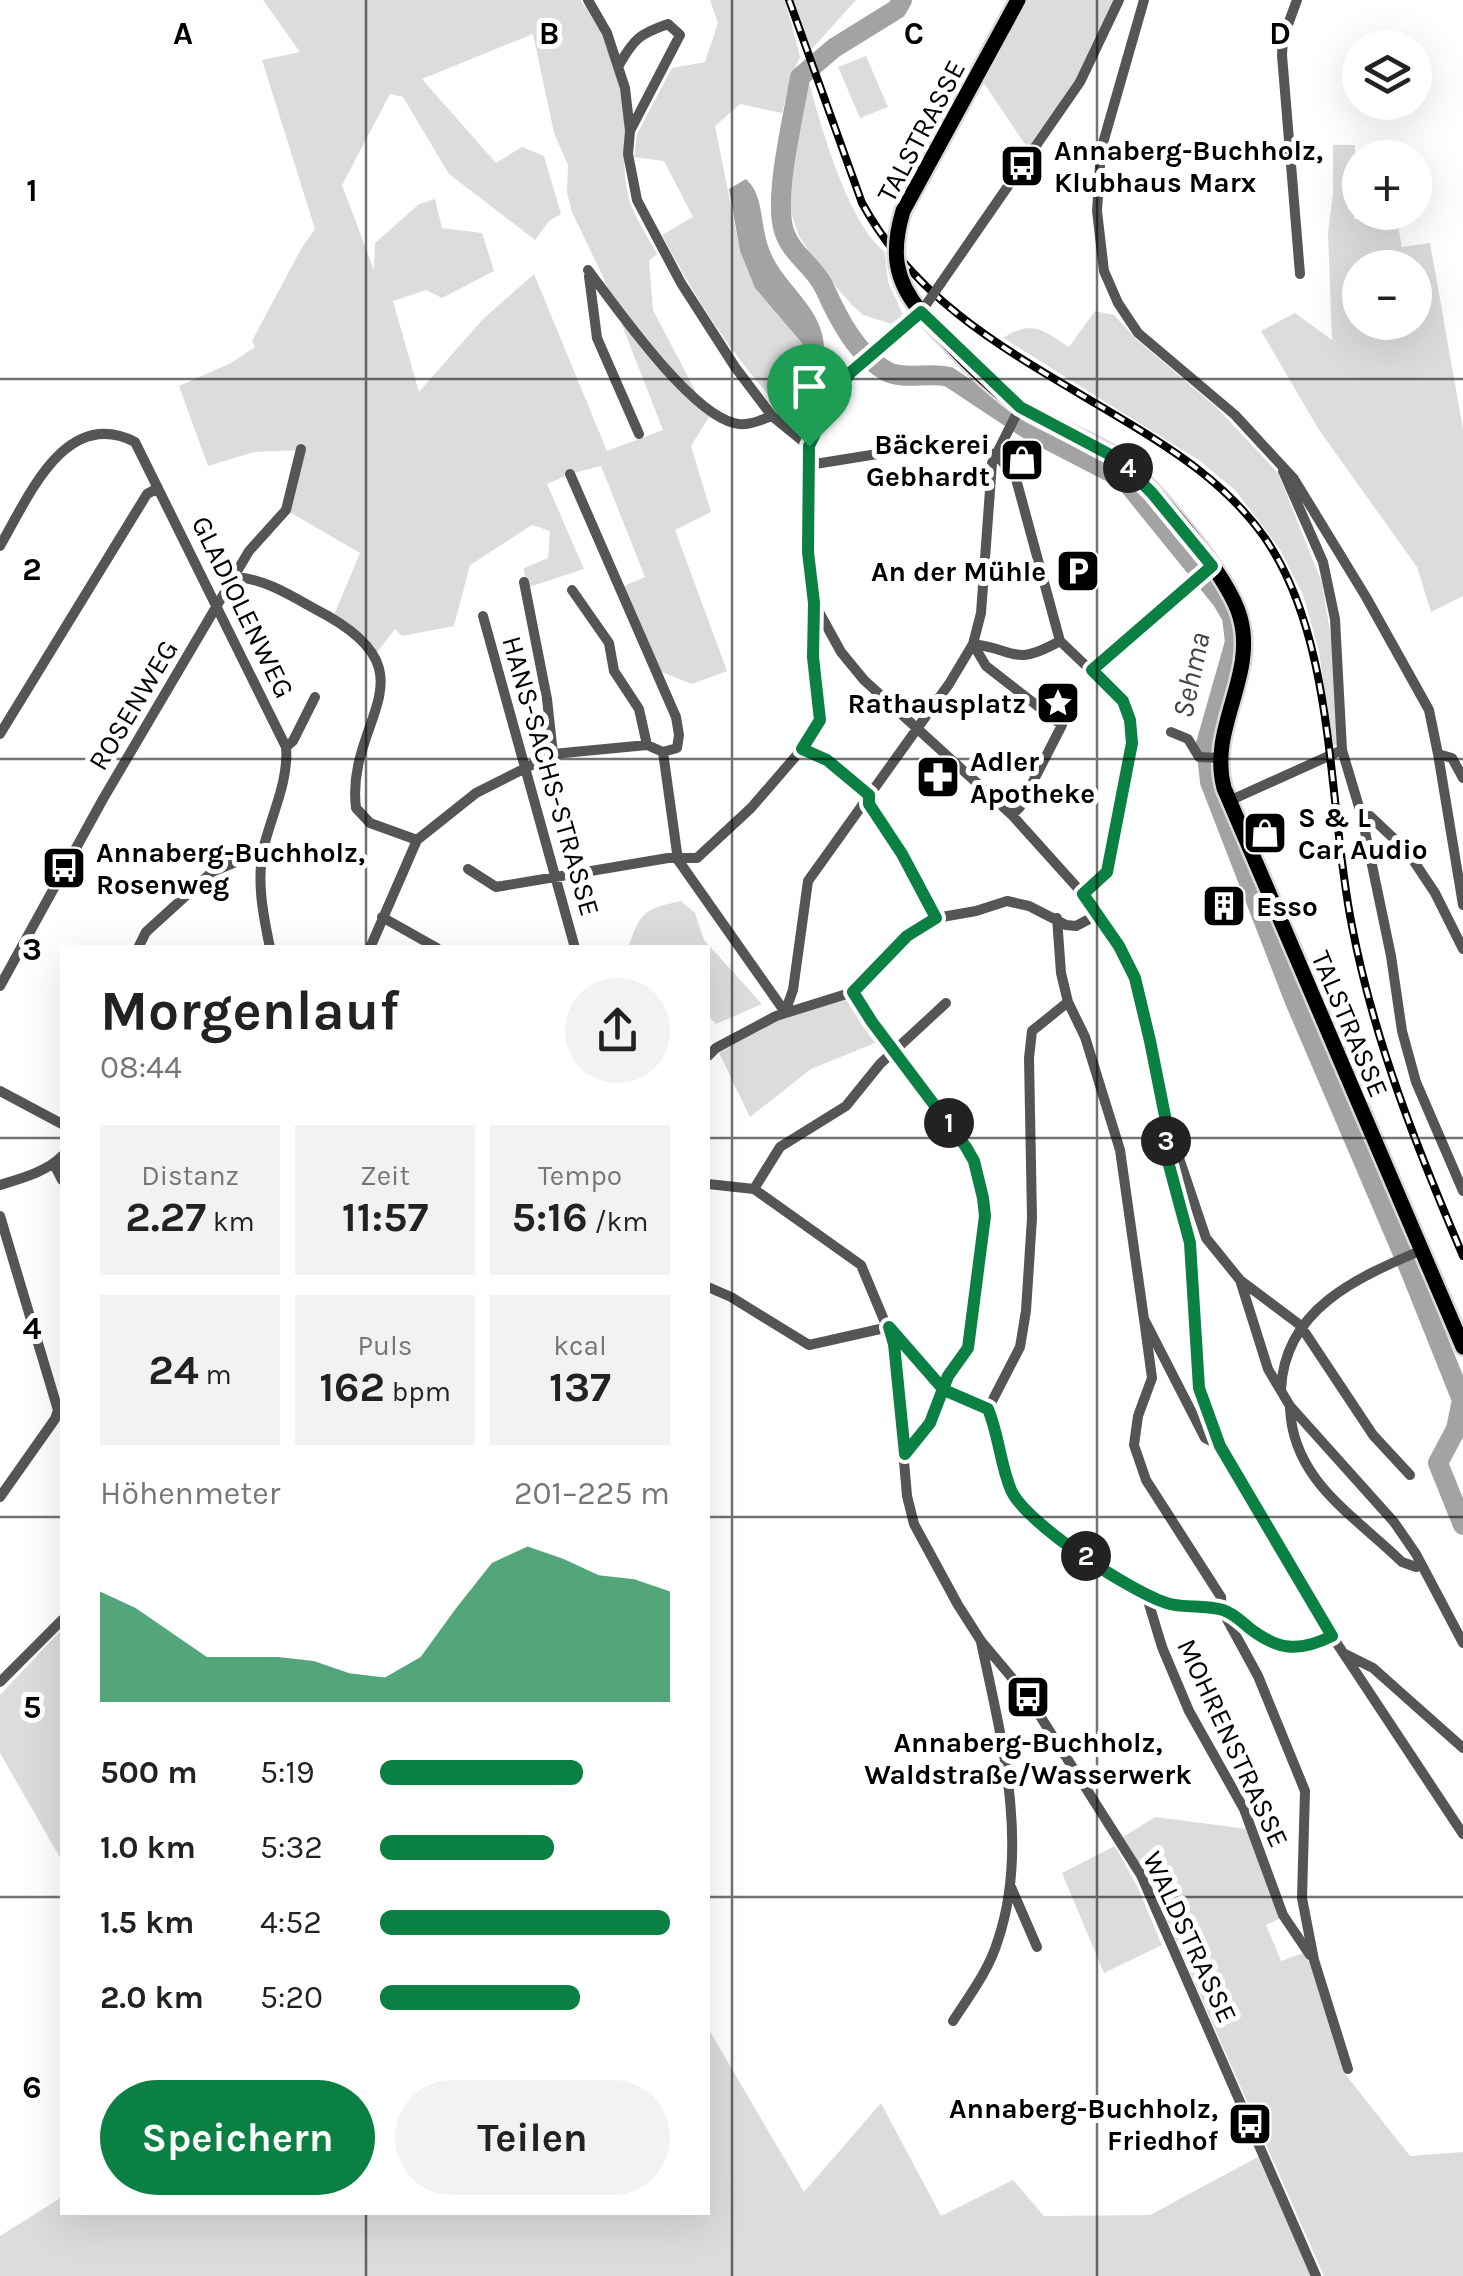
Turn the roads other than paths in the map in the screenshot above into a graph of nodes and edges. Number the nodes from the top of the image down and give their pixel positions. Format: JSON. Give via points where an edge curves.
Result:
{"nodes":[{"id":1,"x":588,"y":0,"type":"edge"},
{"id":2,"x":1018,"y":0,"type":"edge"},
{"id":3,"x":1119,"y":0,"type":"edge"},
{"id":4,"x":1144,"y":0,"type":"edge"},
{"id":5,"x":1297,"y":0,"type":"edge"},
{"id":6,"x":619,"y":65,"type":"junction"},
{"id":7,"x":630,"y":131,"type":"junction"},
{"id":8,"x":1300,"y":274,"type":"dead end"},
{"id":9,"x":921,"y":312,"type":"junction"},
{"id":10,"x":1018,"y":410,"type":"junction"},
{"id":11,"x":772,"y":416,"type":"junction"},
{"id":12,"x":639,"y":434,"type":"dead end"},
{"id":13,"x":809,"y":446,"type":"junction"},
{"id":14,"x":301,"y":449,"type":"dead end"},
{"id":15,"x":997,"y":455,"type":"junction"},
{"id":16,"x":809,"y":465,"type":"junction"},
{"id":17,"x":1281,"y":468,"type":"junction"},
{"id":18,"x":570,"y":474,"type":"dead end"},
{"id":19,"x":158,"y":488,"type":"junction"},
{"id":20,"x":0,"y":546,"type":"edge"},
{"id":21,"x":1210,"y":569,"type":"junction"},
{"id":22,"x":236,"y":577,"type":"junction"},
{"id":23,"x":524,"y":582,"type":"dead end"},
{"id":24,"x":572,"y":590,"type":"dead end"},
{"id":25,"x":814,"y":603,"type":"junction"},
{"id":26,"x":218,"y":606,"type":"junction"},
{"id":27,"x":483,"y":616,"type":"dead end"},
{"id":28,"x":1060,"y":640,"type":"junction"},
{"id":29,"x":973,"y":644,"type":"junction"},
{"id":30,"x":1092,"y":670,"type":"junction"},
{"id":31,"x":314,"y":697,"type":"dead end"},
{"id":32,"x":916,"y":730,"type":"junction"},
{"id":33,"x":1171,"y":732,"type":"dead end"},
{"id":34,"x":0,"y":734,"type":"edge"},
{"id":35,"x":647,"y":744,"type":"junction"},
{"id":36,"x":286,"y":747,"type":"junction"},
{"id":37,"x":802,"y":749,"type":"junction"},
{"id":38,"x":1342,"y":750,"type":"junction"},
{"id":39,"x":663,"y":752,"type":"junction"},
{"id":40,"x":553,"y":754,"type":"junction"},
{"id":41,"x":1438,"y":754,"type":"junction"},
{"id":42,"x":1211,"y":758,"type":"junction"},
{"id":43,"x":524,"y":766,"type":"junction"},
{"id":44,"x":1463,"y":778,"type":"edge"},
{"id":45,"x":869,"y":795,"type":"junction"},
{"id":46,"x":1229,"y":801,"type":"junction"},
{"id":47,"x":1012,"y":815,"type":"junction"},
{"id":48,"x":1362,"y":817,"type":"junction"},
{"id":49,"x":417,"y":840,"type":"junction"},
{"id":50,"x":263,"y":851,"type":"junction"},
{"id":51,"x":678,"y":860,"type":"junction"},
{"id":52,"x":468,"y":869,"type":"dead end"},
{"id":53,"x":554,"y":879,"type":"junction"},
{"id":54,"x":1083,"y":894,"type":"junction"},
{"id":55,"x":1463,"y":905,"type":"edge"},
{"id":56,"x":1098,"y":915,"type":"junction"},
{"id":57,"x":382,"y":917,"type":"junction"},
{"id":58,"x":936,"y":918,"type":"junction"},
{"id":59,"x":1057,"y":918,"type":"junction"},
{"id":60,"x":140,"y":945,"type":"edge"},
{"id":61,"x":269,"y":945,"type":"edge"},
{"id":62,"x":371,"y":945,"type":"edge"},
{"id":63,"x":432,"y":945,"type":"edge"},
{"id":64,"x":574,"y":945,"type":"edge"},
{"id":65,"x":1463,"y":948,"type":"edge"},
{"id":66,"x":0,"y":986,"type":"edge"},
{"id":67,"x":853,"y":992,"type":"junction"},
{"id":68,"x":1068,"y":1002,"type":"junction"},
{"id":69,"x":946,"y":1003,"type":"dead end"},
{"id":70,"x":785,"y":1012,"type":"junction"},
{"id":71,"x":710,"y":1048,"type":"edge"},
{"id":72,"x":894,"y":1051,"type":"junction"},
{"id":73,"x":0,"y":1092,"type":"edge"},
{"id":74,"x":1165,"y":1116,"type":"junction"},
{"id":75,"x":60,"y":1123,"type":"edge"},
{"id":76,"x":58,"y":1160,"type":"edge"},
{"id":77,"x":710,"y":1184,"type":"edge"},
{"id":78,"x":0,"y":1185,"type":"edge"},
{"id":79,"x":754,"y":1189,"type":"junction"},
{"id":80,"x":1463,"y":1192,"type":"edge"},
{"id":81,"x":0,"y":1216,"type":"edge"},
{"id":82,"x":1418,"y":1252,"type":"junction"},
{"id":83,"x":1240,"y":1280,"type":"junction"},
{"id":84,"x":710,"y":1287,"type":"edge"},
{"id":85,"x":1144,"y":1319,"type":"junction"},
{"id":86,"x":1300,"y":1324,"type":"junction"},
{"id":87,"x":889,"y":1327,"type":"junction"},
{"id":88,"x":1463,"y":1347,"type":"edge"},
{"id":89,"x":944,"y":1390,"type":"junction"},
{"id":90,"x":1281,"y":1390,"type":"junction"},
{"id":91,"x":1290,"y":1406,"type":"junction"},
{"id":92,"x":988,"y":1409,"type":"junction"},
{"id":93,"x":1220,"y":1446,"type":"junction"},
{"id":94,"x":905,"y":1454,"type":"junction"},
{"id":95,"x":1410,"y":1475,"type":"dead end"},
{"id":96,"x":0,"y":1497,"type":"edge"},
{"id":97,"x":1421,"y":1565,"type":"junction"},
{"id":98,"x":1146,"y":1594,"type":"junction"},
{"id":99,"x":1222,"y":1610,"type":"junction"},
{"id":100,"x":60,"y":1622,"type":"edge"},
{"id":101,"x":1332,"y":1636,"type":"junction"},
{"id":102,"x":981,"y":1640,"type":"junction"},
{"id":103,"x":1463,"y":1644,"type":"edge"},
{"id":104,"x":1344,"y":1654,"type":"junction"},
{"id":105,"x":0,"y":1682,"type":"edge"},
{"id":106,"x":1463,"y":1748,"type":"edge"},
{"id":107,"x":1463,"y":1834,"type":"edge"},
{"id":108,"x":1011,"y":1886,"type":"junction"},
{"id":109,"x":1037,"y":1948,"type":"dead end"},
{"id":110,"x":1314,"y":1960,"type":"junction"},
{"id":111,"x":954,"y":2022,"type":"dead end"},
{"id":112,"x":1348,"y":2069,"type":"dead end"},
{"id":113,"x":1316,"y":2276,"type":"edge"}],
"edges":[{"from":1,"to":6,"type":"street"},
{"from":2,"to":9,"type":"main road","name":"TALSTRASSE","bridge":true,"via":[[903,211],[896,270]]},
{"from":3,"to":9,"type":"street","bridge":true,"via":[[1080,82]]},
{"from":4,"to":17,"type":"street","via":[[1101,150],[1097,211],[1104,271],[1138,334],[1235,415]]},
{"from":5,"to":8,"type":"street","via":[[1282,55]]},
{"from":6,"to":7,"type":"street"},
{"from":6,"to":7,"type":"street","via":[[646,31],[668,24],[680,35]]},
{"from":7,"to":11,"type":"street","via":[[636,200],[681,283]]},
{"from":9,"to":10,"type":"main road","name":"TALSTRASSE"},
{"from":9,"to":13,"type":"street","via":[[850,373]]},
{"from":10,"to":15,"type":"street"},
{"from":10,"to":21,"type":"main road","name":"TALSTRASSE","via":[[1118,459]]},
{"from":11,"to":12,"type":"street","via":[[736,424],[715,414],[620,316],[588,270],[597,338]]},
{"from":11,"to":13,"type":"street"},
{"from":13,"to":16,"type":"street"},
{"from":14,"to":22,"type":"street","name":"ROSENWEG","via":[[286,510],[249,551]]},
{"from":15,"to":16,"type":"street","via":[[933,445]]},
{"from":15,"to":28,"type":"street","via":[[1016,479]]},
{"from":15,"to":29,"type":"street"},
{"from":16,"to":25,"type":"street"},
{"from":17,"to":38,"type":"street","via":[[1323,562],[1335,618]]},
{"from":17,"to":41,"type":"street","via":[[1430,710]]},
{"from":18,"to":39,"type":"street","via":[[676,717],[677,748]]},
{"from":19,"to":20,"type":"street","name":"GLADIOLENWEG","via":[[134,442],[120,434],[79,438],[55,458]]},
{"from":19,"to":26,"type":"street","name":"GLADIOLENWEG"},
{"from":19,"to":34,"type":"street","via":[[148,494]]},
{"from":21,"to":30,"type":"street"},
{"from":21,"to":42,"type":"main road","name":"TALSTRASSE","via":[[1233,598],[1244,642],[1242,671]]},
{"from":22,"to":26,"type":"street","name":"ROSENWEG"},
{"from":22,"to":49,"type":"street","via":[[256,578],[369,646],[381,674],[375,718],[355,776],[356,808],[370,823]]},
{"from":23,"to":40,"type":"street"},
{"from":24,"to":35,"type":"street","via":[[609,643],[614,671],[639,709]]},
{"from":25,"to":32,"type":"street","via":[[853,666]]},
{"from":25,"to":37,"type":"street","via":[[820,720]]},
{"from":26,"to":36,"type":"street","name":"GLADIOLENWEG"},
{"from":26,"to":66,"type":"street","name":"ROSENWEG"},
{"from":27,"to":43,"type":"street","name":"HANS-SACHS-STRASSE"},
{"from":28,"to":29,"type":"street","via":[[1025,657]]},
{"from":28,"to":30,"type":"street"},
{"from":29,"to":32,"type":"street"},
{"from":29,"to":47,"type":"street","via":[[986,666],[1062,725]]},
{"from":30,"to":54,"type":"street","via":[[1123,701],[1132,743],[1107,872]]},
{"from":31,"to":36,"type":"street"},
{"from":32,"to":45,"type":"street"},
{"from":32,"to":47,"type":"street"},
{"from":33,"to":42,"type":"street"},
{"from":35,"to":39,"type":"street"},
{"from":35,"to":40,"type":"street"},
{"from":36,"to":50,"type":"street","via":[[288,763]]},
{"from":37,"to":45,"type":"street","via":[[827,760]]},
{"from":37,"to":51,"type":"street","via":[[697,858]]},
{"from":38,"to":46,"type":"street"},
{"from":38,"to":48,"type":"street"},
{"from":39,"to":51,"type":"street"},
{"from":40,"to":43,"type":"street"},
{"from":41,"to":44,"type":"street","via":[[1452,758]]},
{"from":41,"to":55,"type":"street"},
{"from":42,"to":46,"type":"main road","name":"TALSTRASSE"},
{"from":43,"to":49,"type":"street","via":[[476,793]]},
{"from":43,"to":53,"type":"street","name":"HANS-SACHS-STRASSE"},
{"from":45,"to":58,"type":"street"},
{"from":45,"to":70,"type":"street","via":[[808,881]]},
{"from":46,"to":82,"type":"main road","name":"TALSTRASSE"},
{"from":47,"to":54,"type":"street"},
{"from":48,"to":65,"type":"street","via":[[1370,816],[1407,851]]},
{"from":48,"to":80,"type":"street","via":[[1406,1048]]},
{"from":49,"to":57,"type":"street"},
{"from":50,"to":60,"type":"street","via":[[212,872]]},
{"from":50,"to":61,"type":"street","via":[[260,902]]},
{"from":51,"to":53,"type":"street"},
{"from":51,"to":70,"type":"street"},
{"from":52,"to":53,"type":"street","via":[[496,887]]},
{"from":53,"to":64,"type":"street","name":"HANS-SACHS-STRASSE"},
{"from":54,"to":56,"type":"street"},
{"from":56,"to":59,"type":"street","via":[[1076,926]]},
{"from":56,"to":74,"type":"street","via":[[1135,978]]},
{"from":57,"to":62,"type":"street"},
{"from":57,"to":63,"type":"street"},
{"from":58,"to":59,"type":"street","via":[[1007,902]]},
{"from":58,"to":67,"type":"street","via":[[907,936]]},
{"from":59,"to":68,"type":"street"},
{"from":67,"to":70,"type":"street"},
{"from":67,"to":72,"type":"street"},
{"from":68,"to":85,"type":"street","via":[[1120,1150]]},
{"from":68,"to":92,"type":"street","via":[[1032,1031],[1026,1311],[1020,1347]]},
{"from":69,"to":72,"type":"street"},
{"from":70,"to":71,"type":"street"},
{"from":72,"to":79,"type":"street","via":[[846,1106],[780,1147]]},
{"from":72,"to":89,"type":"street","via":[[966,1147],[983,1198],[968,1348]]},
{"from":73,"to":75,"type":"street"},
{"from":74,"to":83,"type":"street","via":[[1206,1238]]},
{"from":74,"to":93,"type":"street","via":[[1166,1154],[1190,1243],[1199,1388]]},
{"from":76,"to":78,"type":"street"},
{"from":77,"to":79,"type":"street"},
{"from":79,"to":87,"type":"street","via":[[861,1265]]},
{"from":81,"to":96,"type":"street","via":[[58,1410]]},
{"from":82,"to":86,"type":"street","via":[[1354,1282]]},
{"from":82,"to":88,"type":"main road","name":"TALSTRASSE"},
{"from":83,"to":86,"type":"street"},
{"from":83,"to":90,"type":"street"},
{"from":84,"to":87,"type":"street","via":[[809,1346]]},
{"from":85,"to":93,"type":"street","via":[[1205,1438]]},
{"from":85,"to":99,"type":"street","via":[[1152,1378],[1134,1444],[1146,1480],[1221,1598]]},
{"from":86,"to":90,"type":"street","via":[[1282,1366]]},
{"from":86,"to":95,"type":"street","via":[[1373,1435]]},
{"from":87,"to":89,"type":"street"},
{"from":87,"to":94,"type":"street"},
{"from":89,"to":92,"type":"street"},
{"from":89,"to":94,"type":"street","via":[[930,1423]]},
{"from":90,"to":91,"type":"street"},
{"from":91,"to":97,"type":"street","via":[[1394,1522]]},
{"from":91,"to":97,"type":"street","via":[[1291,1434],[1322,1492],[1402,1562]]},
{"from":92,"to":98,"type":"street","via":[[1023,1508],[1050,1534]]},
{"from":93,"to":101,"type":"street"},
{"from":94,"to":102,"type":"street","via":[[914,1524]]},
{"from":97,"to":103,"type":"street"},
{"from":98,"to":99,"type":"street"},
{"from":98,"to":110,"type":"street","name":"MOHRENSTRASSE","via":[[1189,1711],[1244,1809],[1283,1914]]},
{"from":99,"to":101,"type":"street","via":[[1284,1648]]},
{"from":99,"to":110,"type":"street","via":[[1258,1676],[1305,1791],[1302,1898]]},
{"from":100,"to":105,"type":"street"},
{"from":101,"to":104,"type":"street"},
{"from":102,"to":108,"type":"street","via":[[1005,1762]]},
{"from":102,"to":113,"type":"street","name":"WALDSTRASSE","via":[[1028,1697],[1141,1875]]},
{"from":104,"to":106,"type":"street","via":[[1385,1678]]},
{"from":104,"to":107,"type":"street"},
{"from":108,"to":109,"type":"street"},
{"from":108,"to":111,"type":"street","via":[[988,1967]]},
{"from":110,"to":112,"type":"street"}]}
